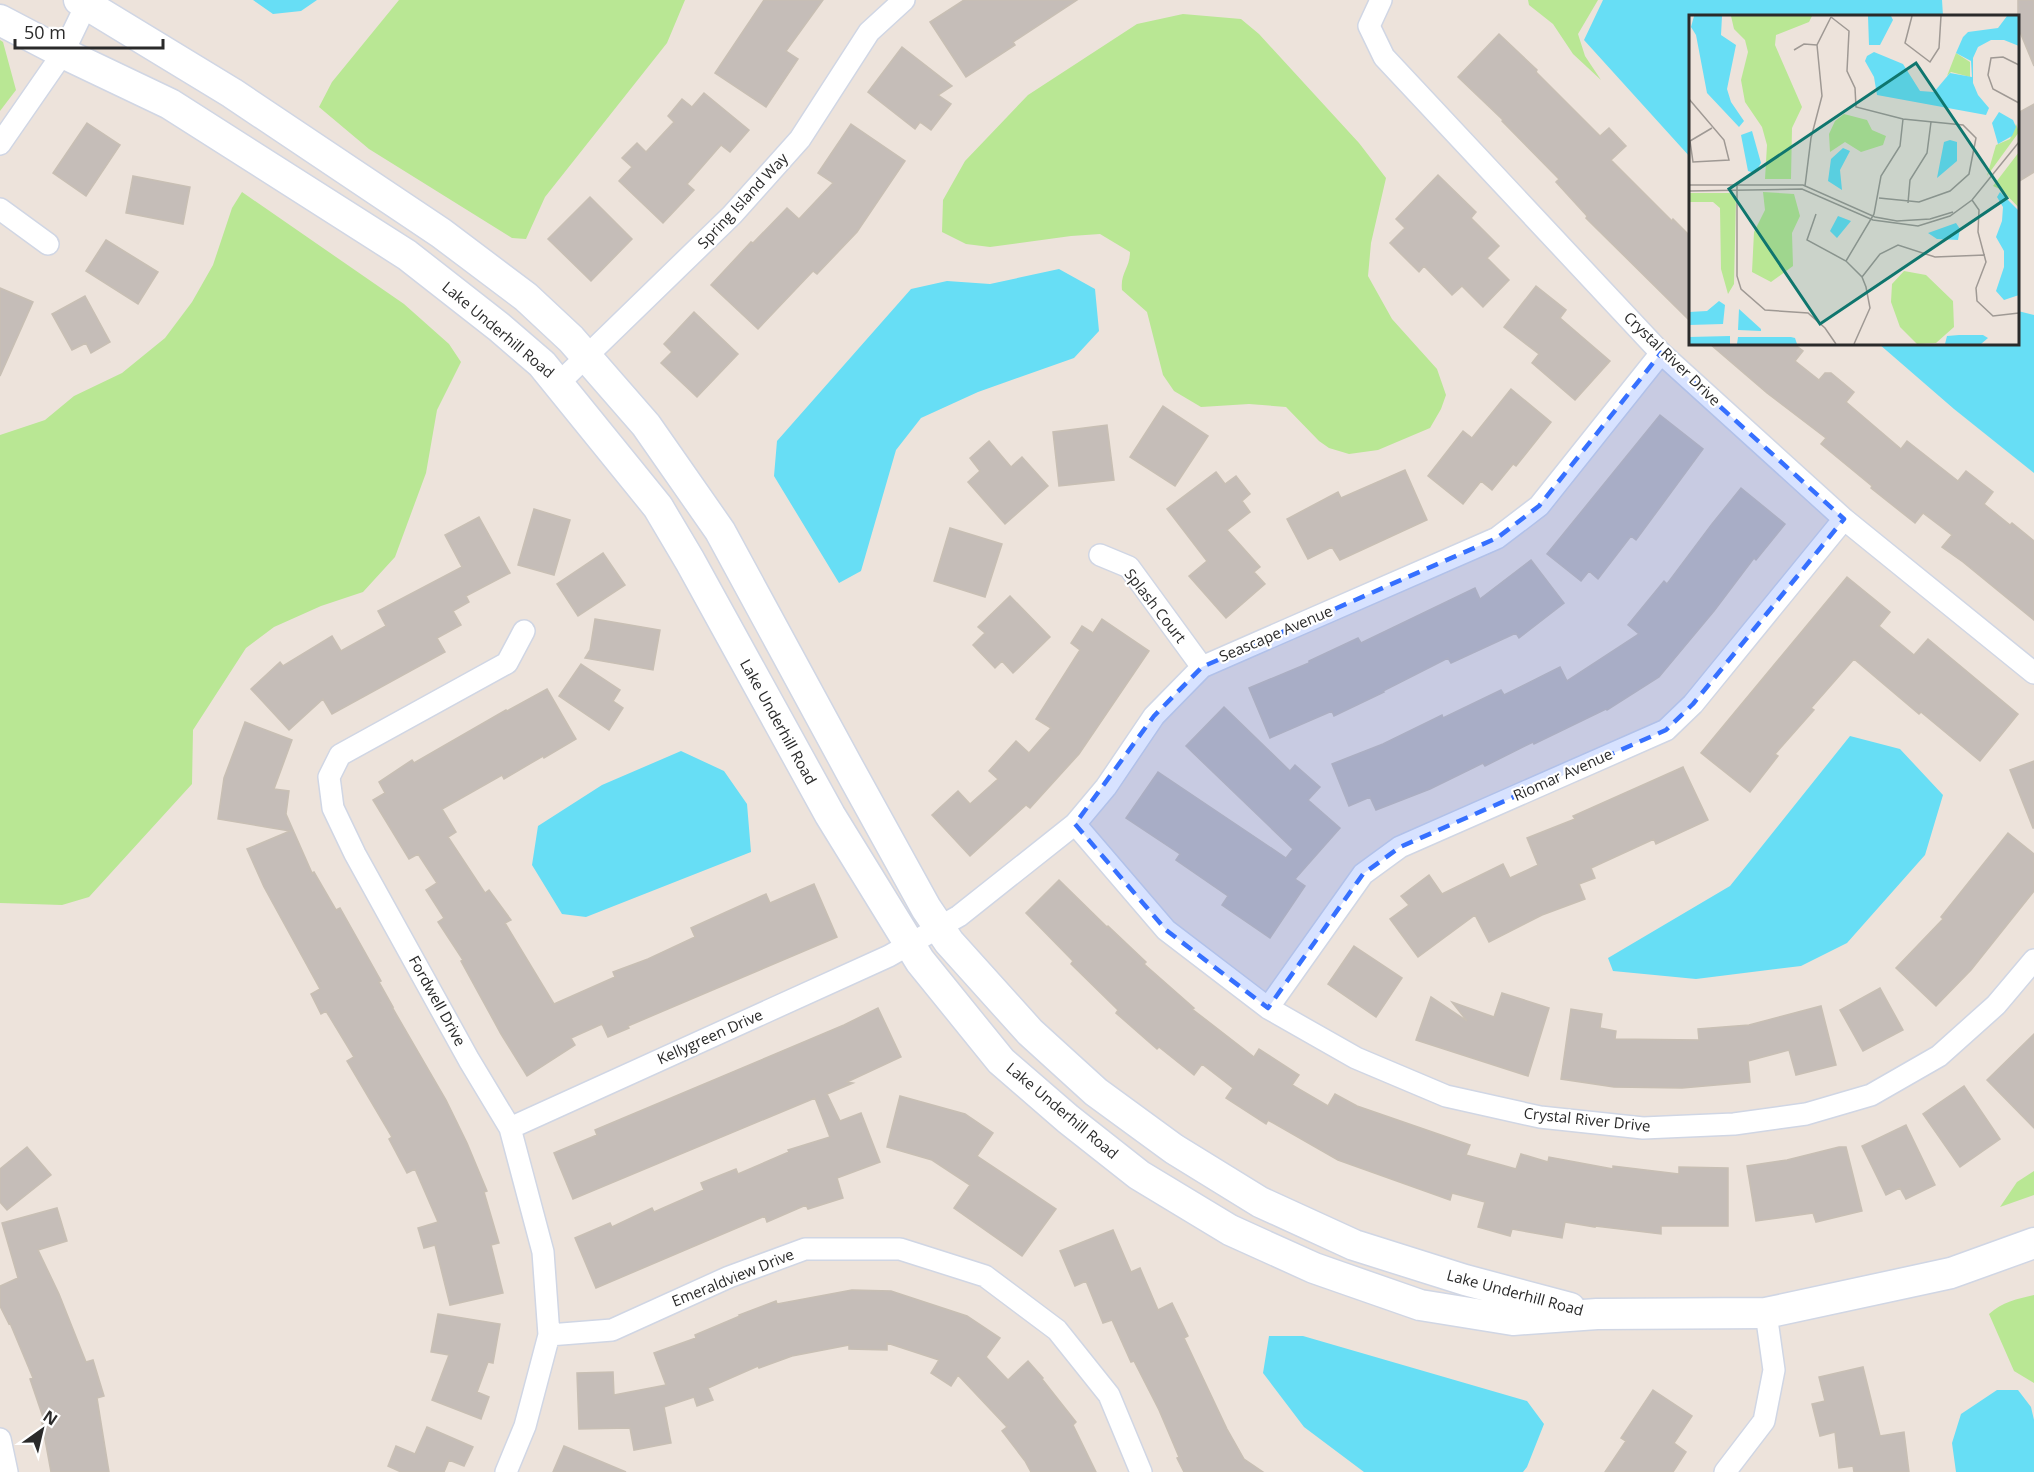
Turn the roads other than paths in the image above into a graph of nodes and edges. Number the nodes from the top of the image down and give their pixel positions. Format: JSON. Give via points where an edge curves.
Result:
{"nodes":[{"id":1,"x":904,"y":0,"type":"edge"},
{"id":2,"x":1381,"y":0,"type":"edge"},
{"id":3,"x":83,"y":2,"type":"edge"},
{"id":4,"x":0,"y":20,"type":"edge"},
{"id":5,"x":63,"y":53,"type":"junction"},
{"id":6,"x":0,"y":144,"type":"edge"},
{"id":7,"x":0,"y":209,"type":"edge"},
{"id":8,"x":48,"y":244,"type":"dead end"},
{"id":9,"x":1661,"y":353,"type":"junction"},
{"id":10,"x":587,"y":357,"type":"junction"},
{"id":11,"x":559,"y":382,"type":"junction"},
{"id":12,"x":1844,"y":519,"type":"junction"},
{"id":13,"x":1100,"y":555,"type":"dead end"},
{"id":14,"x":524,"y":631,"type":"dead end"},
{"id":15,"x":1202,"y":667,"type":"junction"},
{"id":16,"x":2034,"y":673,"type":"edge"},
{"id":17,"x":1075,"y":824,"type":"junction"},
{"id":18,"x":939,"y":927,"type":"junction"},
{"id":19,"x":909,"y":944,"type":"junction"},
{"id":20,"x":2034,"y":960,"type":"edge"},
{"id":21,"x":1268,"y":1008,"type":"junction"},
{"id":22,"x":510,"y":1128,"type":"junction"},
{"id":23,"x":2034,"y":1243,"type":"edge"},
{"id":24,"x":1766,"y":1313,"type":"junction"},
{"id":25,"x":1597,"y":1314,"type":"junction"},
{"id":26,"x":549,"y":1335,"type":"junction"},
{"id":27,"x":0,"y":1439,"type":"edge"},
{"id":28,"x":7,"y":1472,"type":"edge"},
{"id":29,"x":506,"y":1472,"type":"edge"},
{"id":30,"x":1141,"y":1472,"type":"edge"},
{"id":31,"x":1725,"y":1472,"type":"edge"}],
"edges":[{"from":1,"to":10,"type":"street","name":"Spring Island Way","via":[[869,32],[800,139],[740,207]]},
{"from":2,"to":9,"type":"street","name":"Crystal River Drive","via":[[1370,26],[1384,57]]},
{"from":3,"to":5,"type":"street"},
{"from":3,"to":10,"type":"street","name":"Lake Underhill Road","via":[[232,93],[441,233],[526,297]]},
{"from":4,"to":5,"type":"street","name":"Lake Underhill Road"},
{"from":5,"to":6,"type":"street"},
{"from":5,"to":11,"type":"street","name":"Lake Underhill Road","via":[[170,104],[407,255],[499,327]]},
{"from":7,"to":8,"type":"street"},
{"from":9,"to":12,"type":"street","name":"Crystal River Drive"},
{"from":9,"to":15,"type":"street","name":"Seascape Avenue","via":[[1539,506],[1497,538]]},
{"from":10,"to":11,"type":"street","name":"Spring Island Way"},
{"from":10,"to":18,"type":"street","name":"Lake Underhill Road","via":[[646,425],[720,531]]},
{"from":11,"to":19,"type":"street","name":"Lake Underhill Road","via":[[658,507],[830,815]]},
{"from":12,"to":16,"type":"street","name":"Crystal River Drive"},
{"from":12,"to":21,"type":"street","name":"Riomar Avenue","via":[[1693,704],[1666,730],[1400,847],[1363,873]]},
{"from":13,"to":15,"type":"street","name":"Splash Court","via":[[1129,567]]},
{"from":14,"to":22,"type":"street","name":"Fordwell Drive","via":[[507,663],[340,755],[328,777],[333,808],[355,854]]},
{"from":15,"to":17,"type":"street","name":"Seascape Avenue","via":[[1154,716],[1106,787]]},
{"from":17,"to":18,"type":"street","name":"Seascape Avenue","via":[[959,916]]},
{"from":17,"to":21,"type":"street","name":"Crystal River Drive","via":[[1166,930]]},
{"from":18,"to":19,"type":"street","name":"Seascape Avenue"},
{"from":18,"to":25,"type":"street","name":"Lake Underhill Road","via":[[1030,1032],[1096,1092],[1174,1149],[1260,1202],[1354,1245],[1464,1280]]},
{"from":19,"to":22,"type":"street","name":"Kellygreen Drive"},
{"from":19,"to":25,"type":"street","name":"Lake Underhill Road","via":[[1001,1061],[1139,1174],[1230,1230],[1314,1268],[1420,1305],[1513,1320]]},
{"from":20,"to":21,"type":"street","name":"Crystal River Drive","via":[[1996,1005],[1939,1056],[1871,1095],[1806,1114],[1734,1124],[1643,1128],[1540,1117],[1446,1096],[1356,1058]]},
{"from":22,"to":26,"type":"street","name":"Fordwell Drive","via":[[543,1252]]},
{"from":23,"to":24,"type":"street","name":"Lake Underhill Road","via":[[1951,1273]]},
{"from":24,"to":25,"type":"street","name":"Lake Underhill Road"},
{"from":24,"to":31,"type":"street","via":[[1774,1370],[1764,1422]]},
{"from":26,"to":29,"type":"street","name":"Fordwell Drive","via":[[525,1426]]},
{"from":26,"to":30,"type":"street","name":"Emeraldview Drive","via":[[612,1330],[729,1277],[805,1249],[900,1249],[985,1276],[1057,1330],[1109,1395]]},
{"from":27,"to":28,"type":"street"}]}
